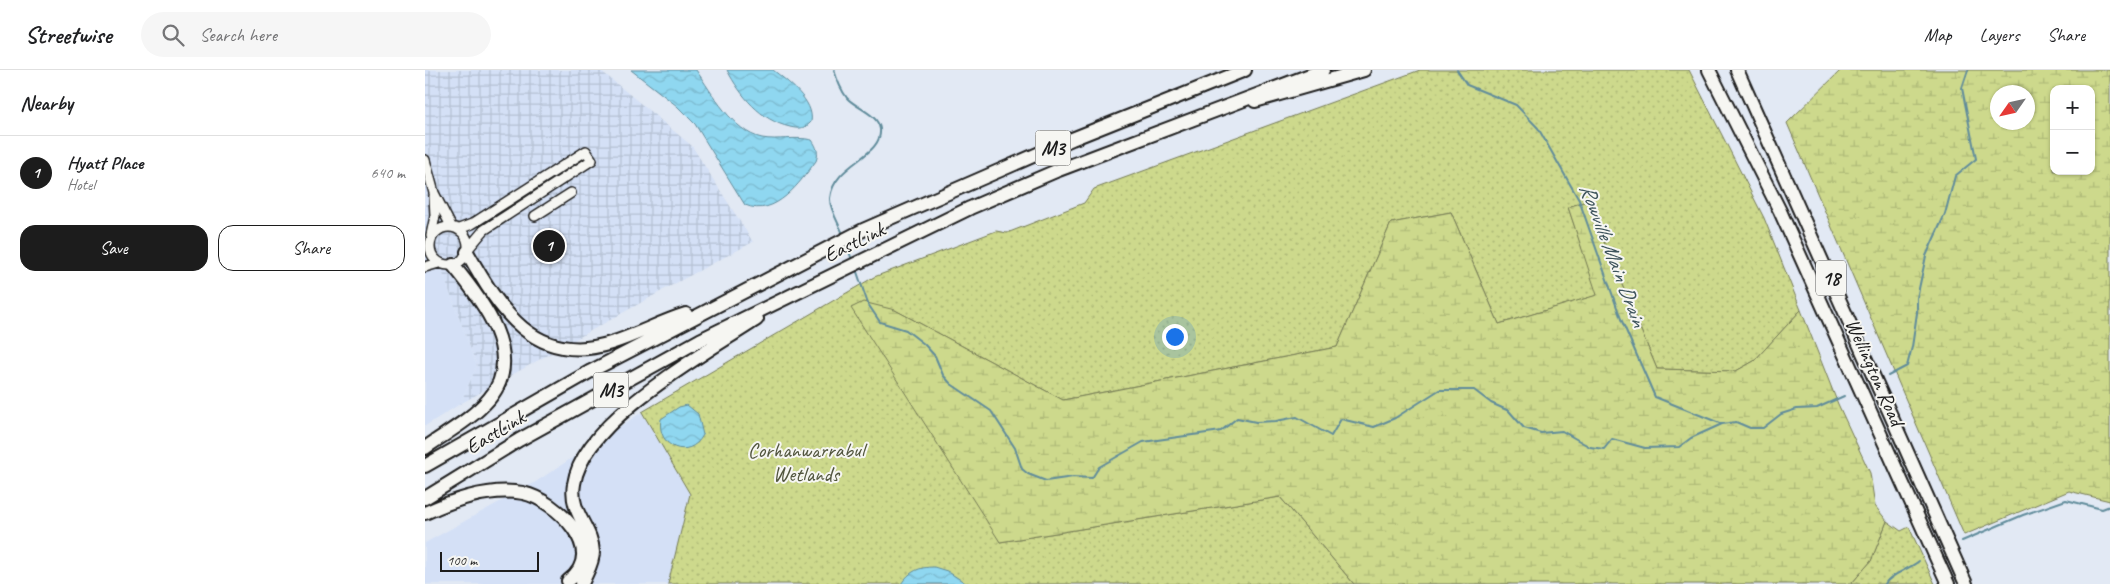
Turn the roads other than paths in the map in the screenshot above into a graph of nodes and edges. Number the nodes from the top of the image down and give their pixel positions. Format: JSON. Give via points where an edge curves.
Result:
{"nodes":[{"id":1,"x":1245,"y":70,"type":"edge"},
{"id":2,"x":1323,"y":70,"type":"edge"},
{"id":3,"x":1365,"y":70,"type":"edge"},
{"id":4,"x":1709,"y":70,"type":"edge"},
{"id":5,"x":1737,"y":70,"type":"edge"},
{"id":6,"x":1226,"y":107,"type":"junction"},
{"id":7,"x":425,"y":160,"type":"edge"},
{"id":8,"x":543,"y":179,"type":"junction"},
{"id":9,"x":549,"y":188,"type":"junction"},
{"id":10,"x":434,"y":193,"type":"junction"},
{"id":11,"x":571,"y":193,"type":"dead end"},
{"id":12,"x":535,"y":216,"type":"dead end"},
{"id":13,"x":455,"y":228,"type":"junction"},
{"id":14,"x":428,"y":245,"type":"edge"},
{"id":15,"x":467,"y":251,"type":"junction"},
{"id":16,"x":439,"y":263,"type":"junction"},
{"id":17,"x":453,"y":265,"type":"junction"},
{"id":18,"x":425,"y":267,"type":"edge"},
{"id":19,"x":1836,"y":289,"type":"junction"},
{"id":20,"x":800,"y":290,"type":"junction"},
{"id":21,"x":1819,"y":297,"type":"junction"},
{"id":22,"x":719,"y":303,"type":"junction"},
{"id":23,"x":425,"y":448,"type":"edge"},
{"id":24,"x":425,"y":466,"type":"edge"},
{"id":25,"x":425,"y":498,"type":"edge"},
{"id":26,"x":425,"y":513,"type":"edge"},
{"id":27,"x":568,"y":581,"type":"dead end"},
{"id":28,"x":582,"y":584,"type":"edge"},
{"id":29,"x":1948,"y":584,"type":"edge"},
{"id":30,"x":1966,"y":584,"type":"edge"}],
"edges":[{"from":1,"to":22,"type":"highway","name":"EastLink","number":"M3","via":[[1072,139],[863,230]]},
{"from":2,"to":6,"type":"highway","name":"EastLink","number":"M3"},
{"from":3,"to":6,"type":"highway","via":[[1273,98]]},
{"from":4,"to":21,"type":"highway","name":"Wellington Road","number":"18","via":[[1777,204]]},
{"from":5,"to":19,"type":"highway","name":"Wellington Road","number":"18"},
{"from":6,"to":20,"type":"highway","name":"EastLink","number":"M3","via":[[1056,171],[970,208]]},
{"from":7,"to":10,"type":"street"},
{"from":8,"to":9,"type":"street"},
{"from":8,"to":9,"type":"street","via":[[587,151],[593,160]]},
{"from":8,"to":13,"type":"street","via":[[472,224]]},
{"from":9,"to":15,"type":"street","via":[[484,230]]},
{"from":10,"to":13,"type":"street"},
{"from":10,"to":14,"type":"street","via":[[435,216]]},
{"from":11,"to":12,"type":"street"},
{"from":13,"to":14,"type":"street","via":[[437,230]]},
{"from":13,"to":15,"type":"street","via":[[467,238]]},
{"from":14,"to":16,"type":"street"},
{"from":15,"to":17,"type":"street","via":[[462,260]]},
{"from":15,"to":22,"type":"highway","via":[[509,318],[534,336],[557,345],[579,348],[605,345]]},
{"from":16,"to":17,"type":"street"},
{"from":16,"to":18,"type":"street"},
{"from":17,"to":23,"type":"highway","via":[[497,331],[504,353],[504,369],[488,400]]},
{"from":19,"to":21,"type":"highway"},
{"from":19,"to":30,"type":"highway","name":"Wellington Road","number":"18"},
{"from":20,"to":25,"type":"highway","name":"EastLink","number":"M3","via":[[700,340]]},
{"from":20,"to":28,"type":"highway","via":[[635,402],[590,448],[577,471],[573,494],[575,510],[589,536],[593,553]]},
{"from":21,"to":29,"type":"highway","name":"Wellington Road","number":"18"},
{"from":22,"to":24,"type":"highway","name":"EastLink","number":"M3","via":[[591,371]]},
{"from":26,"to":27,"type":"highway","via":[[494,492],[524,493],[544,501],[564,516],[583,550],[580,569]]}]}
